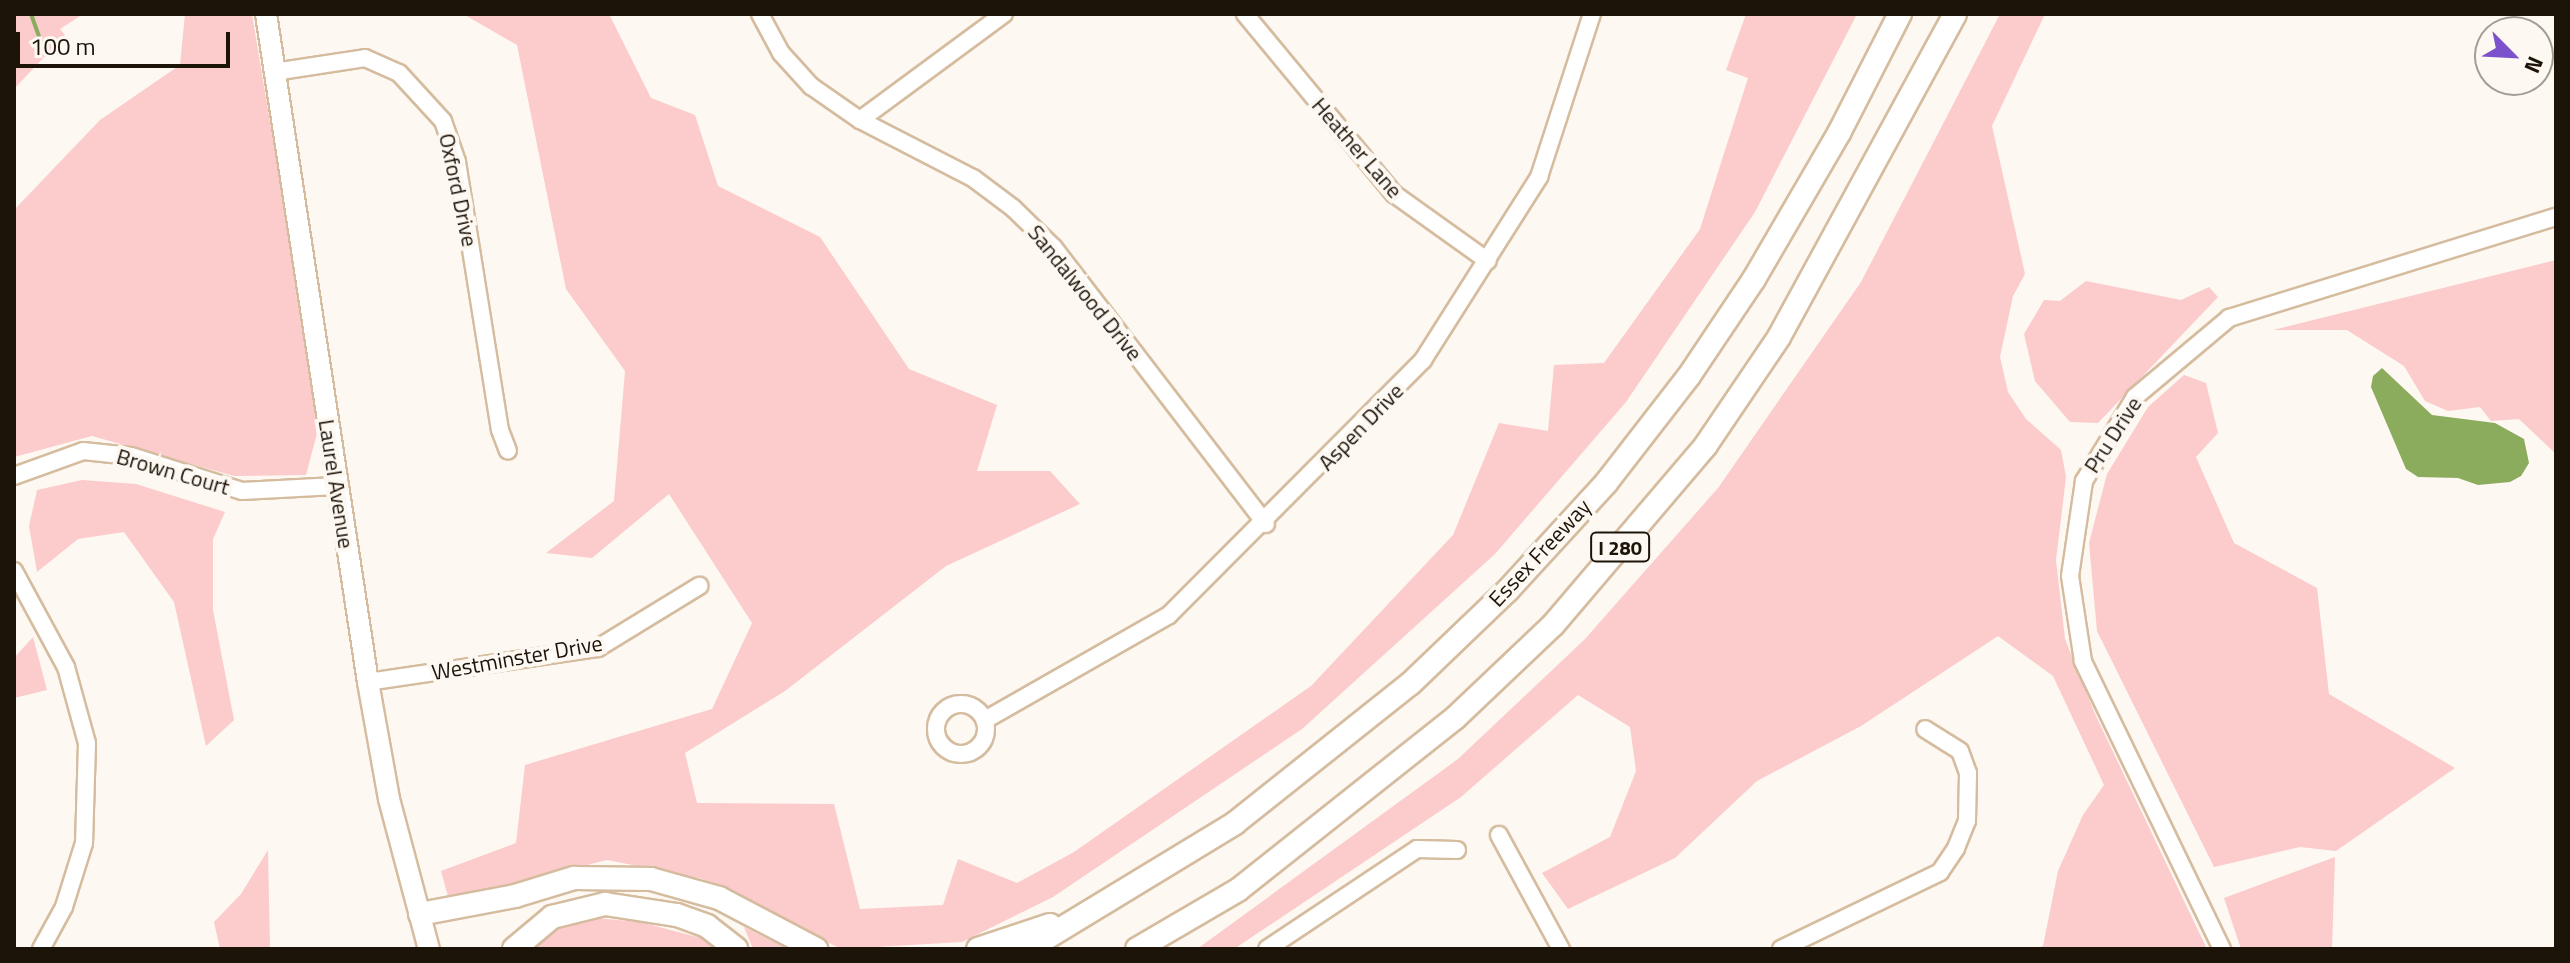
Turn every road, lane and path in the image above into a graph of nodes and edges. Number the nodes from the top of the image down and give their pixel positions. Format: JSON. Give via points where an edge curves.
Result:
{"nodes":[{"id":1,"x":266,"y":14,"type":"edge"},
{"id":2,"x":760,"y":14,"type":"edge"},
{"id":3,"x":1004,"y":14,"type":"edge"},
{"id":4,"x":1245,"y":14,"type":"edge"},
{"id":5,"x":1592,"y":14,"type":"edge"},
{"id":6,"x":1900,"y":14,"type":"edge"},
{"id":7,"x":1955,"y":14,"type":"edge"},
{"id":8,"x":274,"y":72,"type":"junction"},
{"id":9,"x":860,"y":120,"type":"junction"},
{"id":10,"x":2556,"y":217,"type":"edge"},
{"id":11,"x":1488,"y":261,"type":"junction"},
{"id":12,"x":508,"y":451,"type":"dead end"},
{"id":13,"x":14,"y":476,"type":"edge"},
{"id":14,"x":336,"y":486,"type":"junction"},
{"id":15,"x":1266,"y":524,"type":"junction"},
{"id":16,"x":14,"y":571,"type":"edge"},
{"id":17,"x":699,"y":586,"type":"dead end"},
{"id":18,"x":368,"y":682,"type":"junction"},
{"id":19,"x":985,"y":720,"type":"dead end"},
{"id":20,"x":1925,"y":729,"type":"dead end"},
{"id":21,"x":1499,"y":835,"type":"dead end"},
{"id":22,"x":1457,"y":850,"type":"dead end"},
{"id":23,"x":1100,"y":908,"type":"junction"},
{"id":24,"x":420,"y":914,"type":"junction"},
{"id":25,"x":41,"y":949,"type":"edge"},
{"id":26,"x":429,"y":949,"type":"edge"},
{"id":27,"x":514,"y":949,"type":"edge"},
{"id":28,"x":736,"y":949,"type":"edge"},
{"id":29,"x":816,"y":949,"type":"edge"},
{"id":30,"x":978,"y":949,"type":"edge"},
{"id":31,"x":1028,"y":949,"type":"edge"},
{"id":32,"x":1137,"y":949,"type":"edge"},
{"id":33,"x":1267,"y":949,"type":"edge"},
{"id":34,"x":1561,"y":949,"type":"edge"},
{"id":35,"x":1781,"y":949,"type":"edge"},
{"id":36,"x":2222,"y":949,"type":"edge"}],
"edges":[{"from":1,"to":8,"type":"main road","name":"Laurel Avenue"},
{"from":2,"to":9,"type":"street","name":"Sandalwood Drive","via":[[781,53],[811,86]]},
{"from":3,"to":9,"type":"street"},
{"from":4,"to":11,"type":"street","name":"Heather Lane","via":[[1394,194]]},
{"from":5,"to":11,"type":"street","name":"Aspen Drive","via":[[1539,177]]},
{"from":6,"to":23,"type":"highway","name":"Essex Freeway","number":"I 280","via":[[1754,279],[1689,376],[1606,483],[1508,590],[1410,684],[1235,823]]},
{"from":7,"to":32,"type":"highway","number":"I 280","via":[[1779,337],[1706,445],[1553,625],[1455,718],[1238,890]]},
{"from":8,"to":12,"type":"street","name":"Oxford Drive","via":[[365,58],[399,73],[443,121],[457,162],[500,430]]},
{"from":8,"to":14,"type":"main road","name":"Laurel Avenue"},
{"from":9,"to":15,"type":"street","name":"Sandalwood Drive","via":[[973,178],[1054,248]]},
{"from":10,"to":36,"type":"street","name":"Pru Drive","via":[[2229,318],[2135,397],[2084,481],[2070,576],[2083,661]]},
{"from":11,"to":15,"type":"street","name":"Aspen Drive","via":[[1423,360]]},
{"from":13,"to":14,"type":"street","name":"Brown Court","via":[[83,451],[131,456],[242,491]]},
{"from":14,"to":18,"type":"main road","name":"Laurel Avenue"},
{"from":15,"to":19,"type":"street","name":"Aspen Drive","via":[[1169,615]]},
{"from":16,"to":25,"type":"street","via":[[66,667],[87,743],[84,843],[64,907]]},
{"from":17,"to":18,"type":"street","name":"Westminster Drive","via":[[598,648]]},
{"from":18,"to":24,"type":"main road","name":"Laurel Avenue","via":[[389,799]]},
{"from":20,"to":35,"type":"street","via":[[1960,751],[1968,773],[1967,821],[1956,848],[1940,872]]},
{"from":21,"to":34,"type":"street"},
{"from":22,"to":33,"type":"street","via":[[1417,849]]},
{"from":23,"to":30,"type":"highway"},
{"from":23,"to":31,"type":"highway","name":"Essex Freeway","number":"I 280"},
{"from":24,"to":26,"type":"main road","name":"Laurel Avenue"},
{"from":24,"to":29,"type":"highway","via":[[515,896],[574,878],[651,879],[719,898]]},
{"from":27,"to":28,"type":"highway","via":[[552,917],[605,904],[677,915],[707,926]]}]}
